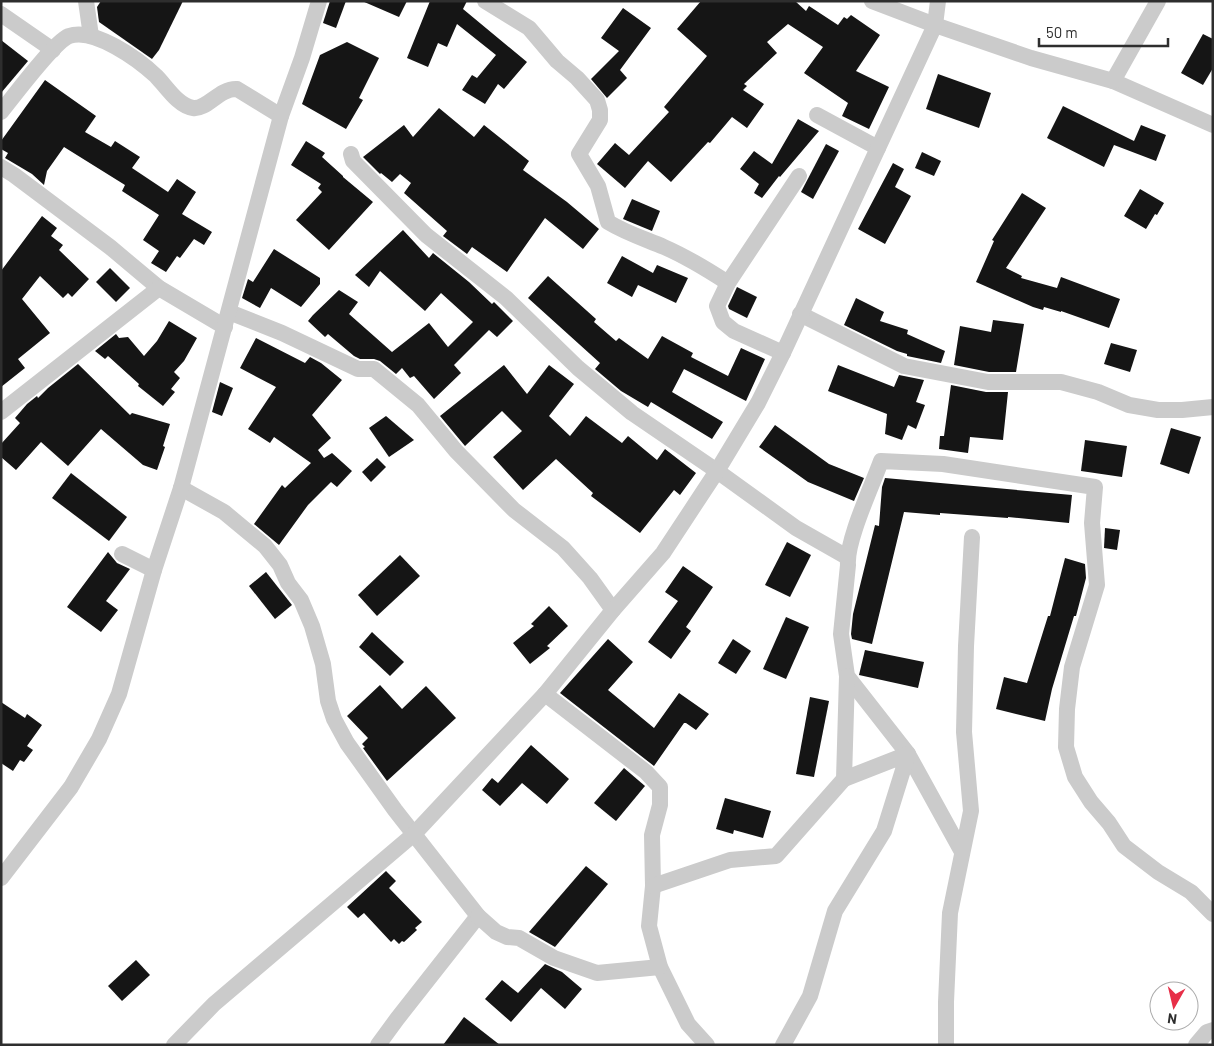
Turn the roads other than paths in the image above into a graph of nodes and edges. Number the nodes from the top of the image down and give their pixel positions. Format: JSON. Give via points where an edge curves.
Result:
{"nodes":[{"id":1,"x":86,"y":1,"type":"edge"},
{"id":2,"x":319,"y":1,"type":"edge"},
{"id":3,"x":485,"y":1,"type":"edge"},
{"id":4,"x":872,"y":1,"type":"edge"},
{"id":5,"x":938,"y":1,"type":"edge"},
{"id":6,"x":1158,"y":1,"type":"edge"},
{"id":7,"x":1,"y":14,"type":"edge"},
{"id":8,"x":935,"y":26,"type":"junction"},
{"id":9,"x":91,"y":36,"type":"junction"},
{"id":10,"x":53,"y":50,"type":"junction"},
{"id":11,"x":1113,"y":81,"type":"junction"},
{"id":12,"x":1,"y":112,"type":"edge"},
{"id":13,"x":816,"y":115,"type":"dead end"},
{"id":14,"x":281,"y":116,"type":"junction"},
{"id":15,"x":1213,"y":125,"type":"edge"},
{"id":16,"x":878,"y":148,"type":"junction"},
{"id":17,"x":351,"y":154,"type":"dead end"},
{"id":18,"x":1,"y":167,"type":"edge"},
{"id":19,"x":799,"y":176,"type":"dead end"},
{"id":20,"x":728,"y":283,"type":"junction"},
{"id":21,"x":158,"y":288,"type":"junction"},
{"id":22,"x":800,"y":314,"type":"junction"},
{"id":23,"x":227,"y":320,"type":"junction"},
{"id":24,"x":783,"y":353,"type":"junction"},
{"id":25,"x":1213,"y":408,"type":"edge"},
{"id":26,"x":1,"y":412,"type":"edge"},
{"id":27,"x":717,"y":471,"type":"junction"},
{"id":28,"x":181,"y":488,"type":"junction"},
{"id":29,"x":972,"y":537,"type":"dead end"},
{"id":30,"x":122,"y":554,"type":"dead end"},
{"id":31,"x":847,"y":557,"type":"junction"},
{"id":32,"x":154,"y":570,"type":"junction"},
{"id":33,"x":613,"y":610,"type":"junction"},
{"id":34,"x":847,"y":676,"type":"junction"},
{"id":35,"x":545,"y":694,"type":"junction"},
{"id":36,"x":908,"y":754,"type":"junction"},
{"id":37,"x":844,"y":779,"type":"junction"},
{"id":38,"x":414,"y":834,"type":"junction"},
{"id":39,"x":962,"y":852,"type":"junction"},
{"id":40,"x":1,"y":878,"type":"edge"},
{"id":41,"x":653,"y":886,"type":"junction"},
{"id":42,"x":1213,"y":914,"type":"edge"},
{"id":43,"x":478,"y":916,"type":"junction"},
{"id":44,"x":660,"y":967,"type":"junction"},
{"id":45,"x":1213,"y":1030,"type":"edge"},
{"id":46,"x":174,"y":1045,"type":"edge"},
{"id":47,"x":378,"y":1045,"type":"edge"},
{"id":48,"x":707,"y":1045,"type":"edge"},
{"id":49,"x":783,"y":1045,"type":"edge"},
{"id":50,"x":946,"y":1045,"type":"edge"},
{"id":51,"x":1196,"y":1045,"type":"edge"}],
"edges":[{"from":1,"to":9,"type":"street"},
{"from":2,"to":14,"type":"street"},
{"from":3,"to":20,"type":"street","via":[[529,28],[597,100],[600,120],[579,154],[598,186],[608,222],[687,259]]},
{"from":4,"to":8,"type":"street"},
{"from":5,"to":8,"type":"street"},
{"from":6,"to":11,"type":"street"},
{"from":7,"to":10,"type":"street"},
{"from":8,"to":11,"type":"street"},
{"from":8,"to":16,"type":"street"},
{"from":9,"to":10,"type":"street","via":[[68,36]]},
{"from":9,"to":14,"type":"street","via":[[114,45],[156,76],[185,105],[200,107],[230,88]]},
{"from":10,"to":12,"type":"street"},
{"from":11,"to":15,"type":"street"},
{"from":13,"to":16,"type":"street"},
{"from":14,"to":23,"type":"street"},
{"from":16,"to":22,"type":"street"},
{"from":17,"to":27,"type":"street","via":[[359,167],[426,235],[506,298],[578,368],[632,413]]},
{"from":18,"to":21,"type":"street","via":[[110,247]]},
{"from":19,"to":20,"type":"street"},
{"from":20,"to":24,"type":"street","via":[[716,306],[723,322],[734,331]]},
{"from":21,"to":23,"type":"street"},
{"from":21,"to":26,"type":"street"},
{"from":22,"to":24,"type":"street"},
{"from":22,"to":25,"type":"street","via":[[904,366],[988,382],[1061,382],[1129,405],[1158,410]]},
{"from":23,"to":28,"type":"street"},
{"from":23,"to":33,"type":"street","via":[[282,333],[358,369],[374,369],[418,406],[456,451],[514,510],[563,548]]},
{"from":24,"to":27,"type":"street","via":[[758,403]]},
{"from":27,"to":31,"type":"street","via":[[796,528]]},
{"from":27,"to":33,"type":"street","via":[[662,553]]},
{"from":28,"to":32,"type":"street"},
{"from":28,"to":38,"type":"street","via":[[224,512],[265,546],[280,565],[288,583],[302,600],[312,626],[334,719],[346,743]]},
{"from":29,"to":39,"type":"street","via":[[964,732],[971,811]]},
{"from":30,"to":32,"type":"street"},
{"from":31,"to":34,"type":"street","via":[[841,634]]},
{"from":31,"to":42,"type":"street","via":[[881,462],[943,464],[1096,487],[1092,523],[1097,585],[1072,667],[1066,747],[1075,777],[1124,846],[1191,892]]},
{"from":32,"to":40,"type":"street","via":[[119,694],[99,739],[71,787]]},
{"from":33,"to":35,"type":"street"},
{"from":34,"to":36,"type":"street"},
{"from":34,"to":37,"type":"street"},
{"from":35,"to":38,"type":"street"},
{"from":35,"to":41,"type":"street","via":[[646,772],[660,787],[660,805],[652,835]]},
{"from":36,"to":37,"type":"street"},
{"from":36,"to":39,"type":"street"},
{"from":36,"to":49,"type":"street","via":[[884,831],[835,911],[810,996]]},
{"from":37,"to":41,"type":"street","via":[[776,856],[730,860]]},
{"from":38,"to":43,"type":"street"},
{"from":38,"to":46,"type":"street","via":[[214,1004]]},
{"from":39,"to":50,"type":"street","via":[[950,913]]},
{"from":41,"to":44,"type":"street","via":[[649,926]]},
{"from":43,"to":44,"type":"street","via":[[496,932],[519,938],[554,958],[597,973]]},
{"from":43,"to":47,"type":"street"},
{"from":44,"to":48,"type":"street","via":[[688,1024]]},
{"from":45,"to":51,"type":"street"}]}
